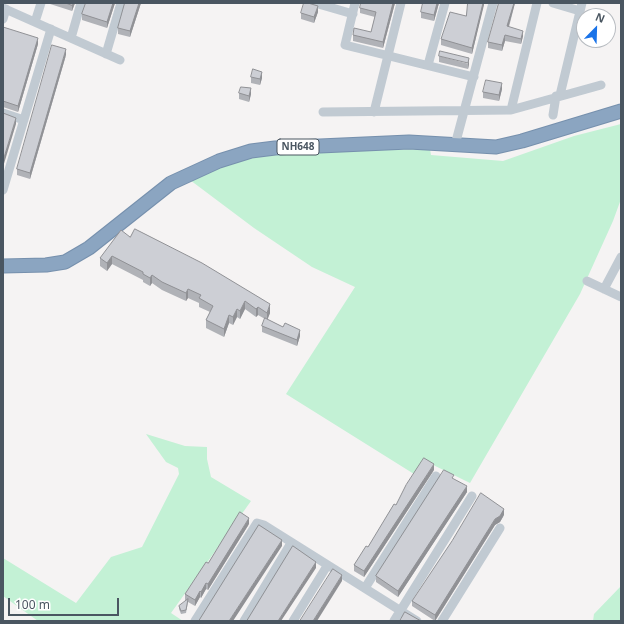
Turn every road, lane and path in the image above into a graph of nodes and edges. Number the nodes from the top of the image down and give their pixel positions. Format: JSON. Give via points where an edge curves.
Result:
{"nodes":[{"id":1,"x":41,"y":3,"type":"edge"},
{"id":2,"x":81,"y":3,"type":"edge"},
{"id":3,"x":121,"y":3,"type":"edge"},
{"id":4,"x":315,"y":3,"type":"edge"},
{"id":5,"x":356,"y":3,"type":"edge"},
{"id":6,"x":401,"y":3,"type":"edge"},
{"id":7,"x":445,"y":3,"type":"edge"},
{"id":8,"x":493,"y":3,"type":"edge"},
{"id":9,"x":537,"y":3,"type":"edge"},
{"id":10,"x":553,"y":3,"type":"edge"},
{"id":11,"x":581,"y":7,"type":"edge"},
{"id":12,"x":4,"y":8,"type":"edge"},
{"id":13,"x":353,"y":14,"type":"junction"},
{"id":14,"x":3,"y":19,"type":"edge"},
{"id":15,"x":35,"y":22,"type":"junction"},
{"id":16,"x":51,"y":29,"type":"junction"},
{"id":17,"x":70,"y":38,"type":"junction"},
{"id":18,"x":576,"y":39,"type":"edge"},
{"id":19,"x":106,"y":54,"type":"junction"},
{"id":20,"x":388,"y":54,"type":"junction"},
{"id":21,"x":120,"y":60,"type":"dead end"},
{"id":22,"x":428,"y":65,"type":"junction"},
{"id":23,"x":474,"y":77,"type":"junction"},
{"id":24,"x":601,"y":85,"type":"dead end"},
{"id":25,"x":558,"y":95,"type":"junction"},
{"id":26,"x":511,"y":110,"type":"junction"},
{"id":27,"x":464,"y":111,"type":"junction"},
{"id":28,"x":621,"y":111,"type":"edge"},
{"id":29,"x":323,"y":112,"type":"dead end"},
{"id":30,"x":374,"y":112,"type":"junction"},
{"id":31,"x":3,"y":113,"type":"edge"},
{"id":32,"x":553,"y":115,"type":"dead end"},
{"id":33,"x":24,"y":120,"type":"junction"},
{"id":34,"x":455,"y":145,"type":"junction"},
{"id":35,"x":3,"y":190,"type":"edge"},
{"id":36,"x":621,"y":257,"type":"edge"},
{"id":37,"x":3,"y":266,"type":"edge"},
{"id":38,"x":587,"y":281,"type":"dead end"},
{"id":39,"x":604,"y":289,"type":"junction"},
{"id":40,"x":621,"y":297,"type":"edge"},
{"id":41,"x":436,"y":476,"type":"dead end"},
{"id":42,"x":472,"y":496,"type":"dead end"},
{"id":43,"x":500,"y":528,"type":"dead end"},
{"id":44,"x":291,"y":543,"type":"junction"},
{"id":45,"x":327,"y":566,"type":"junction"},
{"id":46,"x":365,"y":588,"type":"junction"},
{"id":47,"x":400,"y":610,"type":"junction"},
{"id":48,"x":195,"y":621,"type":"edge"},
{"id":49,"x":244,"y":621,"type":"edge"},
{"id":50,"x":293,"y":621,"type":"edge"},
{"id":51,"x":394,"y":621,"type":"edge"},
{"id":52,"x":417,"y":621,"type":"edge"},
{"id":53,"x":442,"y":621,"type":"edge"}],
"edges":[{"from":1,"to":15,"type":"street"},
{"from":2,"to":17,"type":"street"},
{"from":3,"to":19,"type":"street"},
{"from":4,"to":13,"type":"street"},
{"from":5,"to":13,"type":"street"},
{"from":6,"to":20,"type":"street"},
{"from":7,"to":22,"type":"street"},
{"from":8,"to":23,"type":"street"},
{"from":9,"to":26,"type":"street"},
{"from":10,"to":11,"type":"street"},
{"from":12,"to":14,"type":"street"},
{"from":12,"to":15,"type":"street"},
{"from":13,"to":20,"type":"street","via":[[345,45]]},
{"from":15,"to":16,"type":"street"},
{"from":16,"to":17,"type":"street"},
{"from":16,"to":33,"type":"street"},
{"from":17,"to":19,"type":"street"},
{"from":18,"to":25,"type":"street"},
{"from":19,"to":21,"type":"street"},
{"from":20,"to":22,"type":"street"},
{"from":20,"to":30,"type":"street"},
{"from":22,"to":23,"type":"street"},
{"from":23,"to":27,"type":"street"},
{"from":24,"to":25,"type":"street"},
{"from":25,"to":26,"type":"street"},
{"from":25,"to":32,"type":"street"},
{"from":26,"to":27,"type":"street"},
{"from":27,"to":30,"type":"street"},
{"from":27,"to":34,"type":"street"},
{"from":28,"to":34,"type":"highway","number":"NH648","via":[[496,147]]},
{"from":29,"to":30,"type":"street"},
{"from":31,"to":33,"type":"street"},
{"from":33,"to":35,"type":"street"},
{"from":34,"to":37,"type":"highway","number":"NH648","via":[[409,142],[251,151],[219,161],[172,183],[89,248],[65,262]]},
{"from":36,"to":39,"type":"street"},
{"from":38,"to":39,"type":"street"},
{"from":39,"to":40,"type":"street"},
{"from":41,"to":46,"type":"street"},
{"from":42,"to":47,"type":"street"},
{"from":43,"to":53,"type":"street"},
{"from":44,"to":45,"type":"street"},
{"from":44,"to":48,"type":"street","via":[[257,523]]},
{"from":44,"to":49,"type":"street"},
{"from":45,"to":46,"type":"street"},
{"from":45,"to":50,"type":"street"},
{"from":46,"to":47,"type":"street"},
{"from":47,"to":51,"type":"street"},
{"from":47,"to":52,"type":"street"}]}
